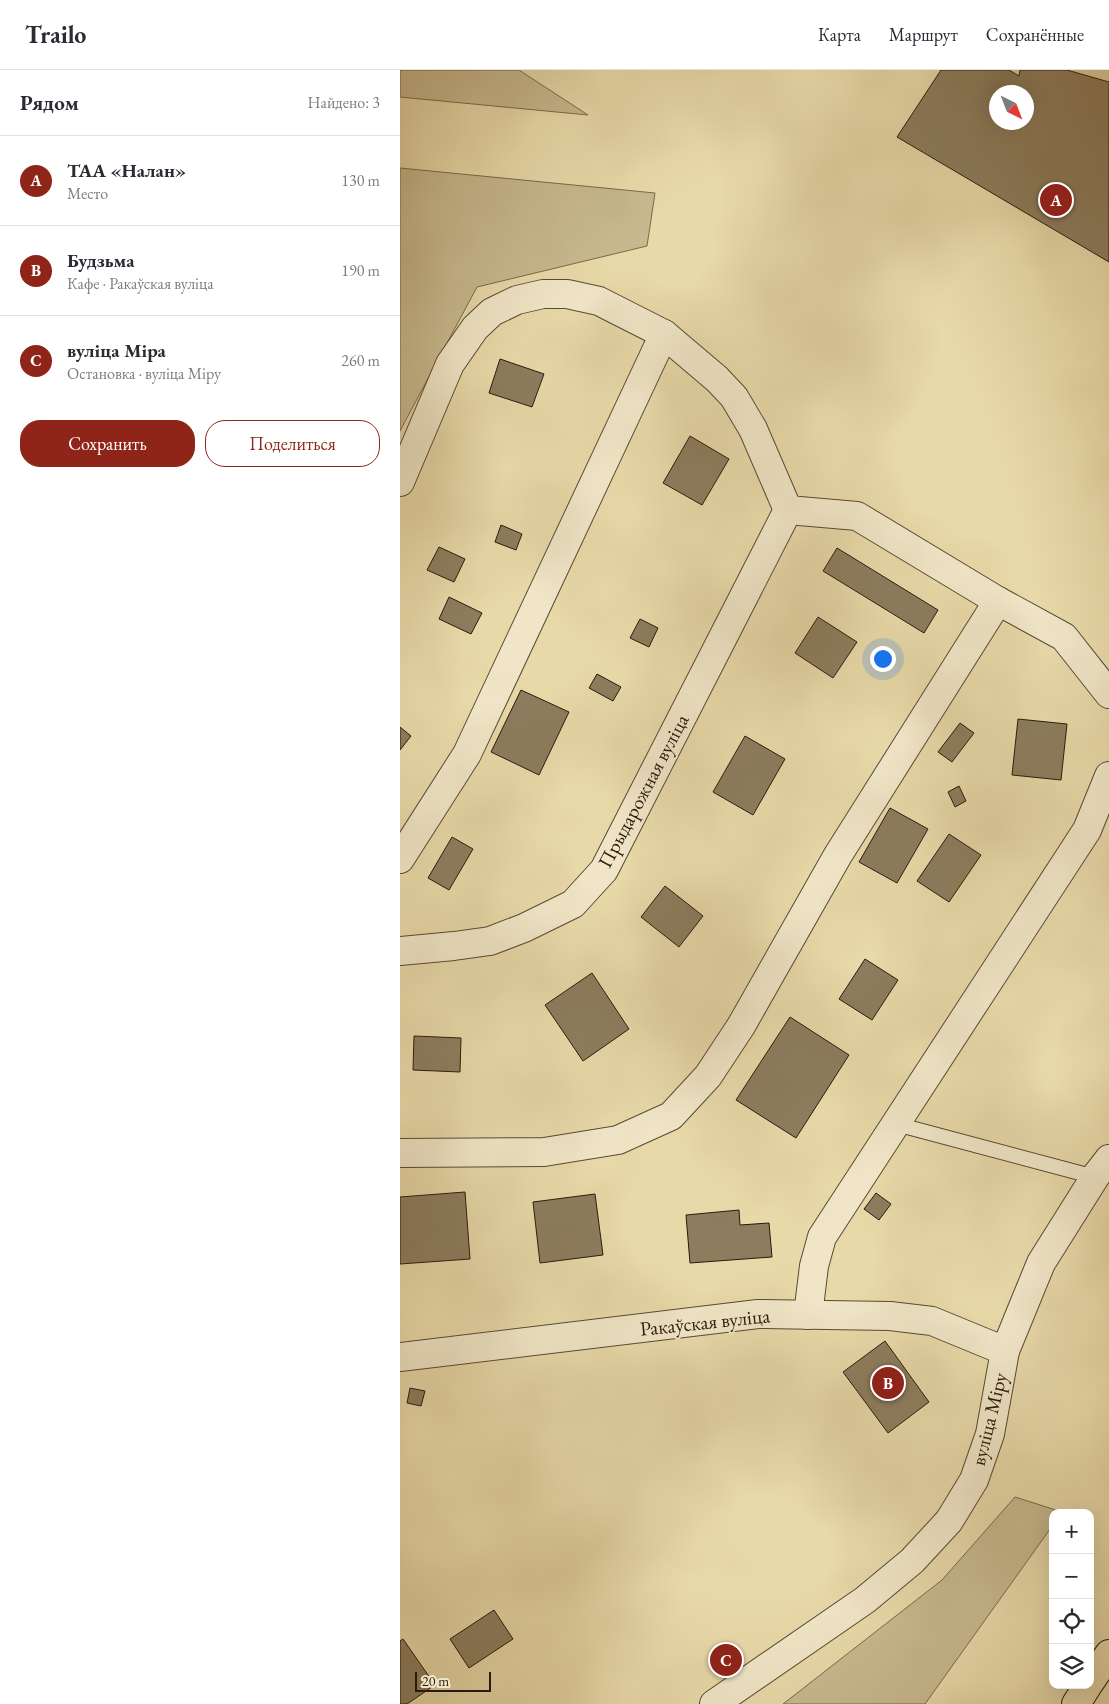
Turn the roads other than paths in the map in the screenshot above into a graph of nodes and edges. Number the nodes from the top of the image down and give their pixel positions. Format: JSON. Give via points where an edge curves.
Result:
{"nodes":[{"id":1,"x":664,"y":334,"type":"junction"},
{"id":2,"x":400,"y":482,"type":"edge"},
{"id":3,"x":788,"y":510,"type":"junction"},
{"id":4,"x":998,"y":601,"type":"junction"},
{"id":5,"x":1109,"y":694,"type":"edge"},
{"id":6,"x":1109,"y":776,"type":"edge"},
{"id":7,"x":400,"y":859,"type":"edge"},
{"id":8,"x":400,"y":951,"type":"edge"},
{"id":9,"x":896,"y":1124,"type":"junction"},
{"id":10,"x":400,"y":1153,"type":"edge"},
{"id":11,"x":1102,"y":1168,"type":"edge"},
{"id":12,"x":808,"y":1315,"type":"junction"},
{"id":13,"x":1005,"y":1351,"type":"junction"},
{"id":14,"x":400,"y":1357,"type":"edge"},
{"id":15,"x":1109,"y":1654,"type":"edge"},
{"id":16,"x":1094,"y":1676,"type":"edge"},
{"id":17,"x":1086,"y":1689,"type":"edge"},
{"id":18,"x":714,"y":1704,"type":"edge"},
{"id":19,"x":1076,"y":1704,"type":"edge"}],
"edges":[{"from":1,"to":2,"type":"street","via":[[599,301],[567,294],[543,294],[517,300],[492,312],[475,328],[450,364]]},
{"from":1,"to":3,"type":"street","via":[[717,378],[734,397],[753,429]]},
{"from":1,"to":7,"type":"street","via":[[467,754]]},
{"from":3,"to":4,"type":"street","via":[[858,516]]},
{"from":3,"to":8,"type":"street","name":"Прыдарожная вуліца","via":[[604,870],[573,904],[524,928],[490,941]]},
{"from":4,"to":5,"type":"street","via":[[1064,638]]},
{"from":4,"to":10,"type":"street","via":[[838,855],[741,1026],[708,1076],[671,1116],[618,1140],[544,1152]]},
{"from":6,"to":9,"type":"street","via":[[1087,830]]},
{"from":9,"to":11,"type":"lane"},
{"from":9,"to":12,"type":"street","via":[[822,1237],[814,1266]]},
{"from":11,"to":13,"type":"street","name":"вуліца Міру","via":[[1040,1263]]},
{"from":12,"to":13,"type":"street","name":"Ракаўская вуліца","via":[[890,1316],[932,1321]]},
{"from":12,"to":14,"type":"street","name":"Ракаўская вуліца","via":[[758,1314]]},
{"from":13,"to":18,"type":"street","name":"вуліца Міру","via":[[990,1434],[974,1480],[949,1521],[912,1561],[865,1600]]},
{"from":15,"to":16,"type":"highway"},
{"from":17,"to":19,"type":"highway"}]}
